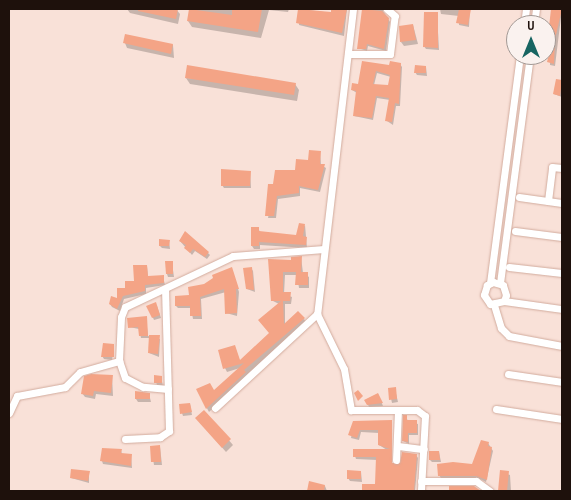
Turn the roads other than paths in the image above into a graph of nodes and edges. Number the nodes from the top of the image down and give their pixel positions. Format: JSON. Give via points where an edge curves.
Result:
{"nodes":[{"id":1,"x":354,"y":9,"type":"edge"},
{"id":2,"x":387,"y":9,"type":"edge"},
{"id":3,"x":348,"y":54,"type":"junction"},
{"id":4,"x":519,"y":65,"type":"edge"},
{"id":5,"x":529,"y":65,"type":"edge"},
{"id":6,"x":562,"y":168,"type":"edge"},
{"id":7,"x":519,"y":197,"type":"dead end"},
{"id":8,"x":548,"y":201,"type":"junction"},
{"id":9,"x":562,"y":203,"type":"edge"},
{"id":10,"x":515,"y":231,"type":"dead end"},
{"id":11,"x":562,"y":237,"type":"edge"},
{"id":12,"x":324,"y":249,"type":"junction"},
{"id":13,"x":509,"y":267,"type":"dead end"},
{"id":14,"x":562,"y":273,"type":"edge"},
{"id":15,"x":490,"y":283,"type":"junction"},
{"id":16,"x":500,"y":283,"type":"junction"},
{"id":17,"x":165,"y":289,"type":"junction"},
{"id":18,"x":504,"y":301,"type":"junction"},
{"id":19,"x":494,"y":305,"type":"junction"},
{"id":20,"x":562,"y":309,"type":"edge"},
{"id":21,"x":317,"y":314,"type":"junction"},
{"id":22,"x":562,"y":346,"type":"edge"},
{"id":23,"x":119,"y":361,"type":"junction"},
{"id":24,"x":508,"y":374,"type":"dead end"},
{"id":25,"x":562,"y":382,"type":"edge"},
{"id":26,"x":168,"y":389,"type":"junction"},
{"id":27,"x":215,"y":408,"type":"dead end"},
{"id":28,"x":496,"y":409,"type":"dead end"},
{"id":29,"x":398,"y":410,"type":"junction"},
{"id":30,"x":9,"y":413,"type":"edge"},
{"id":31,"x":562,"y":419,"type":"edge"},
{"id":32,"x":125,"y":439,"type":"dead end"},
{"id":33,"x":398,"y":446,"type":"junction"},
{"id":34,"x":424,"y":449,"type":"junction"},
{"id":35,"x":396,"y":460,"type":"dead end"},
{"id":36,"x":421,"y":481,"type":"junction"},
{"id":37,"x":421,"y":491,"type":"edge"},
{"id":38,"x":490,"y":491,"type":"edge"}],
"edges":[{"from":1,"to":3,"type":"street"},
{"from":2,"to":3,"type":"street","via":[[395,16],[390,54]]},
{"from":3,"to":12,"type":"street"},
{"from":4,"to":15,"type":"street"},
{"from":5,"to":16,"type":"street"},
{"from":6,"to":8,"type":"street","via":[[552,167]]},
{"from":7,"to":8,"type":"street"},
{"from":8,"to":9,"type":"street"},
{"from":10,"to":11,"type":"street"},
{"from":12,"to":17,"type":"street","via":[[239,254]]},
{"from":12,"to":21,"type":"street"},
{"from":13,"to":14,"type":"street"},
{"from":15,"to":16,"type":"street"},
{"from":15,"to":19,"type":"street","via":[[484,295]]},
{"from":16,"to":18,"type":"street","via":[[506,291]]},
{"from":17,"to":23,"type":"street","via":[[130,303],[122,310]]},
{"from":17,"to":26,"type":"street"},
{"from":18,"to":19,"type":"street"},
{"from":18,"to":20,"type":"street"},
{"from":19,"to":22,"type":"street","via":[[501,328],[508,336]]},
{"from":21,"to":27,"type":"street"},
{"from":21,"to":29,"type":"street","via":[[347,376],[350,408],[360,412]]},
{"from":23,"to":26,"type":"street","via":[[125,378],[131,383]]},
{"from":23,"to":30,"type":"street","via":[[80,372],[65,387],[17,396]]},
{"from":24,"to":25,"type":"street"},
{"from":26,"to":32,"type":"street","via":[[168,433],[160,437]]},
{"from":28,"to":31,"type":"street"},
{"from":29,"to":33,"type":"street"},
{"from":29,"to":34,"type":"street","via":[[417,410],[425,416]]},
{"from":33,"to":34,"type":"street"},
{"from":33,"to":35,"type":"street"},
{"from":34,"to":36,"type":"street"},
{"from":36,"to":37,"type":"street"},
{"from":36,"to":38,"type":"street","via":[[476,481]]}]}
